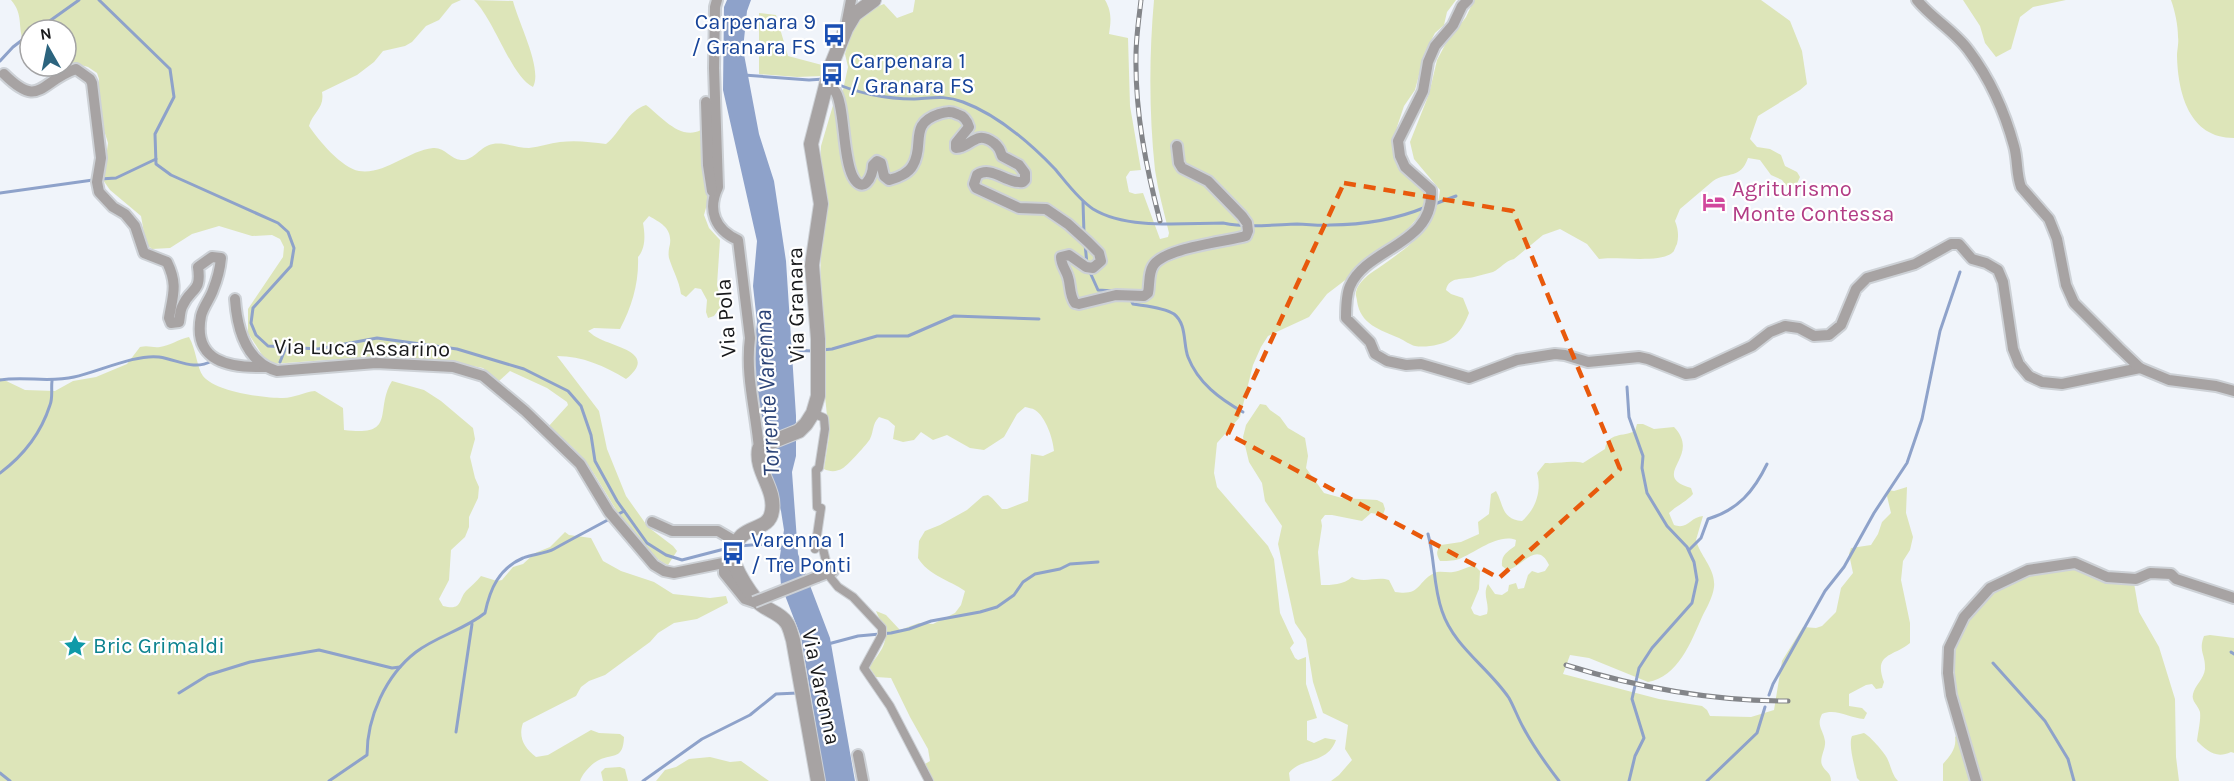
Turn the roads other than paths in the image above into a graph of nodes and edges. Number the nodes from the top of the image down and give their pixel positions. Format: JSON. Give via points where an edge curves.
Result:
{"nodes":[{"id":1,"x":717,"y":0,"type":"edge"},
{"id":2,"x":850,"y":0,"type":"edge"},
{"id":3,"x":874,"y":0,"type":"edge"},
{"id":4,"x":1468,"y":0,"type":"edge"},
{"id":5,"x":1917,"y":0,"type":"edge"},
{"id":6,"x":846,"y":29,"type":"junction"},
{"id":7,"x":4,"y":74,"type":"dead end"},
{"id":8,"x":826,"y":86,"type":"junction"},
{"id":9,"x":706,"y":102,"type":"dead end"},
{"id":10,"x":1178,"y":146,"type":"dead end"},
{"id":11,"x":713,"y":197,"type":"junction"},
{"id":12,"x":235,"y":300,"type":"dead end"},
{"id":13,"x":265,"y":367,"type":"junction"},
{"id":14,"x":2140,"y":368,"type":"junction"},
{"id":15,"x":2234,"y":391,"type":"edge"},
{"id":16,"x":813,"y":413,"type":"junction"},
{"id":17,"x":761,"y":447,"type":"junction"},
{"id":18,"x":652,"y":522,"type":"dead end"},
{"id":19,"x":735,"y":542,"type":"junction"},
{"id":20,"x":733,"y":559,"type":"junction"},
{"id":21,"x":826,"y":573,"type":"junction"},
{"id":22,"x":748,"y":588,"type":"junction"},
{"id":23,"x":2234,"y":598,"type":"edge"},
{"id":24,"x":858,"y":755,"type":"dead end"},
{"id":25,"x":818,"y":781,"type":"edge"},
{"id":26,"x":863,"y":781,"type":"edge"},
{"id":27,"x":930,"y":781,"type":"edge"},
{"id":28,"x":1976,"y":781,"type":"edge"}],
"edges":[{"from":1,"to":11,"type":"street","name":"Via Pola","via":[[714,68],[718,187]]},
{"from":2,"to":6,"type":"street","name":"Via Granara"},
{"from":3,"to":6,"type":"street","via":[[855,14]]},
{"from":4,"to":14,"type":"street","via":[[1435,46],[1423,91],[1398,141],[1405,167],[1431,190],[1432,203],[1412,235],[1370,264],[1349,287],[1346,318],[1370,342],[1375,354],[1387,361],[1420,364],[1469,378],[1517,360],[1565,354],[1588,362],[1639,357],[1686,374],[1694,373],[1785,327],[1799,328],[1814,336],[1829,335],[1840,325],[1856,290],[1867,278],[1915,264],[1959,243],[1972,259],[1998,270],[2013,349],[2029,376],[2062,384]]},
{"from":5,"to":14,"type":"street","via":[[1969,50],[1989,82],[2015,149],[2018,181],[2049,219],[2074,303]]},
{"from":6,"to":8,"type":"street","name":"Via Granara"},
{"from":7,"to":13,"type":"street","via":[[27,92],[76,69],[90,79],[100,151],[99,192],[135,226],[144,253],[167,262],[174,278],[171,323],[179,322],[182,306],[200,281],[198,267],[212,258],[221,258],[213,291],[201,315],[200,337],[206,352],[222,363],[242,368]]},
{"from":8,"to":10,"type":"street","via":[[836,91],[840,102],[845,150],[853,177],[859,183],[869,181],[877,161],[890,180],[912,168],[923,123],[948,112],[962,116],[969,127],[956,148],[986,138],[1000,149],[1002,156],[1020,165],[1026,173],[1023,182],[985,171],[977,175],[974,184],[1019,208],[1046,209],[1099,253],[1101,261],[1090,268],[1069,255],[1061,257],[1071,298],[1079,304],[1116,295],[1144,296],[1148,293],[1151,269],[1159,259],[1248,234],[1242,216],[1208,181],[1182,168]]},
{"from":8,"to":16,"type":"street","name":"Via Granara","via":[[811,144],[820,204],[812,265],[818,339],[818,396]]},
{"from":9,"to":11,"type":"street","name":"Via Pola"},
{"from":11,"to":17,"type":"street","name":"Via Pola","via":[[716,223],[738,240],[750,338],[751,393]]},
{"from":12,"to":13,"type":"street","name":"Via Luca Assarino","via":[[245,343]]},
{"from":13,"to":20,"type":"street","name":"Via Luca Assarino","via":[[277,371],[376,363],[453,367],[483,376],[580,464],[609,512],[654,565],[674,573]]},
{"from":14,"to":15,"type":"street","via":[[2169,380]]},
{"from":16,"to":17,"type":"street","name":"Via Granara","via":[[799,430]]},
{"from":16,"to":21,"type":"street","via":[[824,418],[825,429],[816,470],[817,507],[821,508],[818,547]]},
{"from":17,"to":19,"type":"street","via":[[757,458],[770,492],[772,512],[769,520],[741,534]]},
{"from":18,"to":19,"type":"street","via":[[672,531],[718,531]]},
{"from":19,"to":20,"type":"street"},
{"from":20,"to":22,"type":"street","name":"Via Varenna"},
{"from":21,"to":22,"type":"street","bridge":true,"via":[[754,602],[742,596],[724,570],[742,588]]},
{"from":21,"to":27,"type":"street","via":[[882,628],[864,668],[890,706]]},
{"from":22,"to":25,"type":"street","name":"Via Varenna","via":[[756,600],[786,622],[794,640]]},
{"from":23,"to":28,"type":"street","via":[[2171,574],[2150,573],[2136,579],[2107,577],[2075,563],[2028,570],[1990,588],[1964,617],[1949,648],[1952,695]]},
{"from":24,"to":26,"type":"street"}]}
